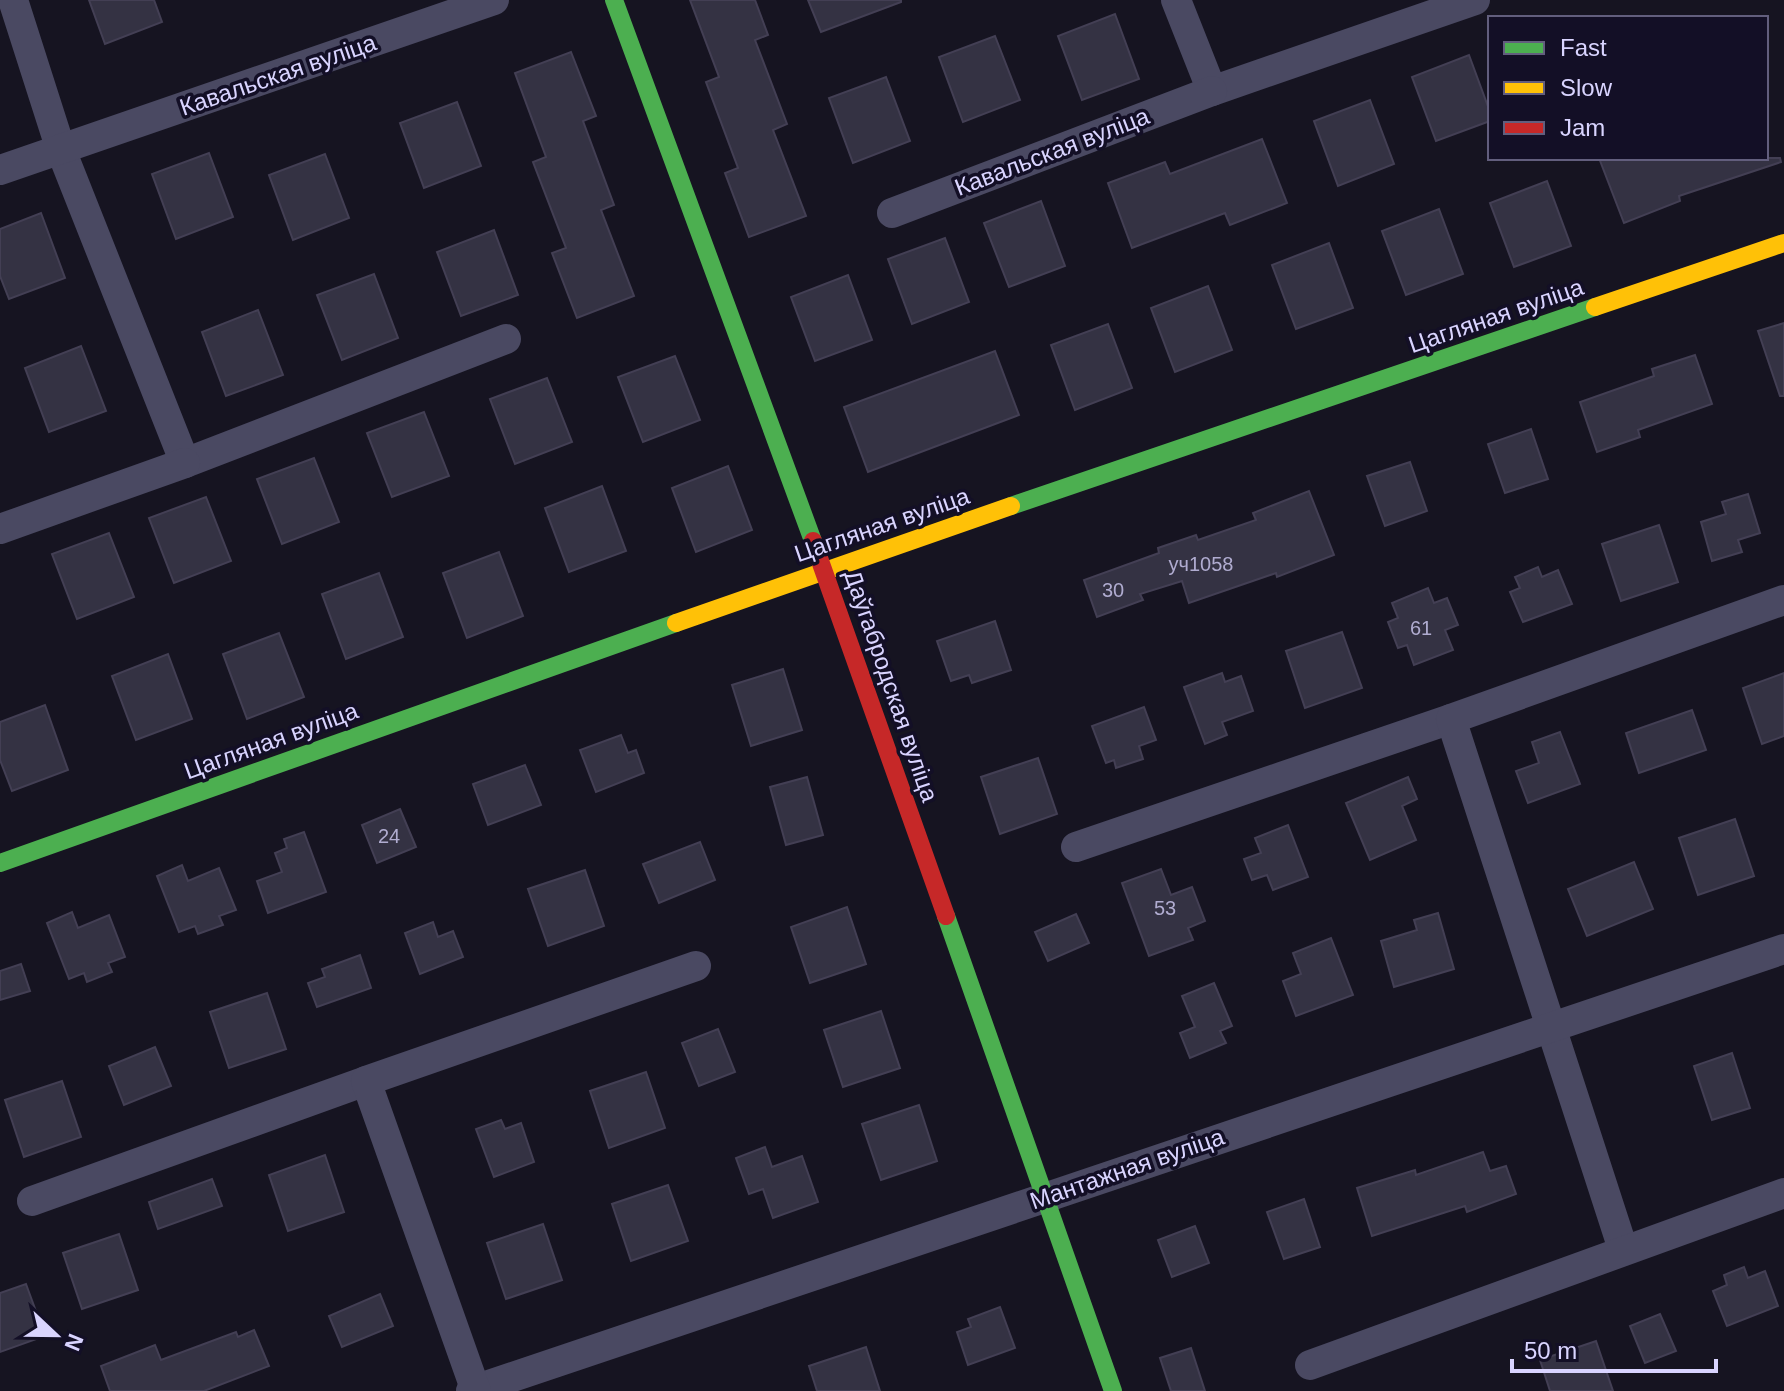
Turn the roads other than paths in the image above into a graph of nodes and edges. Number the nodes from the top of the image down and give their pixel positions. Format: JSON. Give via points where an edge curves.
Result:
{"nodes":[{"id":1,"x":13,"y":0,"type":"edge"},
{"id":2,"x":494,"y":0,"type":"edge"},
{"id":3,"x":614,"y":0,"type":"edge"},
{"id":4,"x":1176,"y":0,"type":"edge"},
{"id":5,"x":1475,"y":0,"type":"edge"},
{"id":6,"x":1212,"y":91,"type":"junction"},
{"id":7,"x":61,"y":150,"type":"junction"},
{"id":8,"x":0,"y":170,"type":"edge"},
{"id":9,"x":892,"y":213,"type":"dead end"},
{"id":10,"x":1784,"y":243,"type":"edge"},
{"id":11,"x":506,"y":339,"type":"dead end"},
{"id":12,"x":185,"y":463,"type":"junction"},
{"id":13,"x":0,"y":529,"type":"edge"},
{"id":14,"x":824,"y":570,"type":"junction"},
{"id":15,"x":1784,"y":600,"type":"edge"},
{"id":16,"x":1451,"y":719,"type":"junction"},
{"id":17,"x":1076,"y":847,"type":"dead end"},
{"id":18,"x":0,"y":863,"type":"edge"},
{"id":19,"x":1784,"y":949,"type":"edge"},
{"id":20,"x":696,"y":966,"type":"dead end"},
{"id":21,"x":1550,"y":1027,"type":"junction"},
{"id":22,"x":366,"y":1081,"type":"junction"},
{"id":23,"x":1784,"y":1193,"type":"edge"},
{"id":24,"x":1045,"y":1197,"type":"junction"},
{"id":25,"x":32,"y":1201,"type":"dead end"},
{"id":26,"x":1623,"y":1249,"type":"junction"},
{"id":27,"x":1310,"y":1365,"type":"dead end"},
{"id":28,"x":474,"y":1390,"type":"edge"},
{"id":29,"x":1113,"y":1391,"type":"edge"}],
"edges":[{"from":1,"to":7,"type":"street"},
{"from":2,"to":7,"type":"street","name":"Кавальская вуліца"},
{"from":3,"to":14,"type":"street","name":"Даўгабродская вуліца"},
{"from":4,"to":6,"type":"street"},
{"from":5,"to":6,"type":"street","name":"Кавальская вуліца"},
{"from":6,"to":9,"type":"street","name":"Кавальская вуліца"},
{"from":7,"to":8,"type":"street","name":"Кавальская вуліца"},
{"from":7,"to":12,"type":"street"},
{"from":10,"to":14,"type":"street","name":"Цагляная вуліца"},
{"from":11,"to":12,"type":"street"},
{"from":12,"to":13,"type":"street"},
{"from":14,"to":18,"type":"street","name":"Цагляная вуліца"},
{"from":14,"to":24,"type":"street","name":"Даўгабродская вуліца"},
{"from":15,"to":16,"type":"street"},
{"from":16,"to":17,"type":"street"},
{"from":16,"to":21,"type":"street"},
{"from":19,"to":21,"type":"street","name":"Мантажная вуліца"},
{"from":20,"to":22,"type":"street"},
{"from":21,"to":24,"type":"street","name":"Мантажная вуліца"},
{"from":21,"to":26,"type":"street"},
{"from":22,"to":25,"type":"street"},
{"from":22,"to":28,"type":"street"},
{"from":23,"to":26,"type":"street"},
{"from":24,"to":28,"type":"street","name":"Мантажная вуліца"},
{"from":24,"to":29,"type":"street","name":"Даўгабродская вуліца"},
{"from":26,"to":27,"type":"street"}]}
